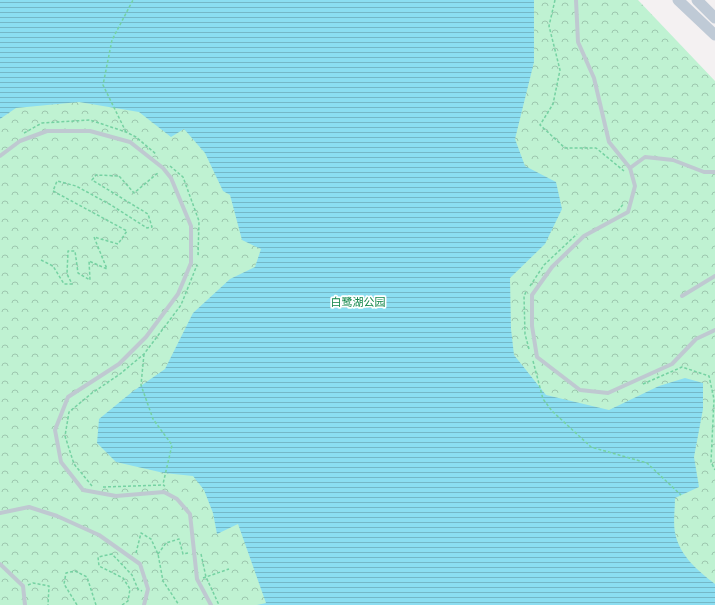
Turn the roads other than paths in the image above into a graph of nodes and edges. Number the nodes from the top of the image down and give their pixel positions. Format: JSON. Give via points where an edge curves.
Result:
{"nodes":[{"id":1,"x":576,"y":0,"type":"edge"},
{"id":2,"x":678,"y":0,"type":"edge"},
{"id":3,"x":697,"y":0,"type":"edge"},
{"id":4,"x":715,"y":18,"type":"edge"},
{"id":5,"x":715,"y":35,"type":"edge"},
{"id":6,"x":0,"y":156,"type":"edge"},
{"id":7,"x":630,"y":168,"type":"junction"},
{"id":8,"x":715,"y":172,"type":"edge"},
{"id":9,"x":715,"y":276,"type":"edge"},
{"id":10,"x":682,"y":296,"type":"dead end"},
{"id":11,"x":715,"y":330,"type":"edge"},
{"id":12,"x":0,"y":513,"type":"edge"},
{"id":13,"x":0,"y":564,"type":"edge"},
{"id":14,"x":25,"y":605,"type":"edge"},
{"id":15,"x":146,"y":605,"type":"edge"},
{"id":16,"x":211,"y":605,"type":"edge"}],
"edges":[{"from":1,"to":7,"type":"lane","via":[[578,42],[594,78],[609,142]]},
{"from":2,"to":5,"type":"main road"},
{"from":3,"to":4,"type":"main road"},
{"from":6,"to":16,"type":"lane","via":[[20,141],[47,130],[90,130],[130,142],[163,168],[171,178],[191,226],[191,264],[178,294],[146,337],[119,364],[68,397],[55,430],[61,462],[82,490],[116,496],[164,492],[177,499],[190,514],[197,579]]},
{"from":7,"to":8,"type":"lane","via":[[645,157],[673,160],[704,172]]},
{"from":7,"to":11,"type":"lane","via":[[635,186],[628,212],[584,236],[552,267],[532,295],[532,326],[538,357],[580,390],[608,393],[672,364],[696,338]]},
{"from":9,"to":10,"type":"lane"},
{"from":12,"to":15,"type":"lane","via":[[29,507],[57,516],[98,535],[140,564],[148,589]]},
{"from":13,"to":14,"type":"lane","via":[[22,586]]}]}
